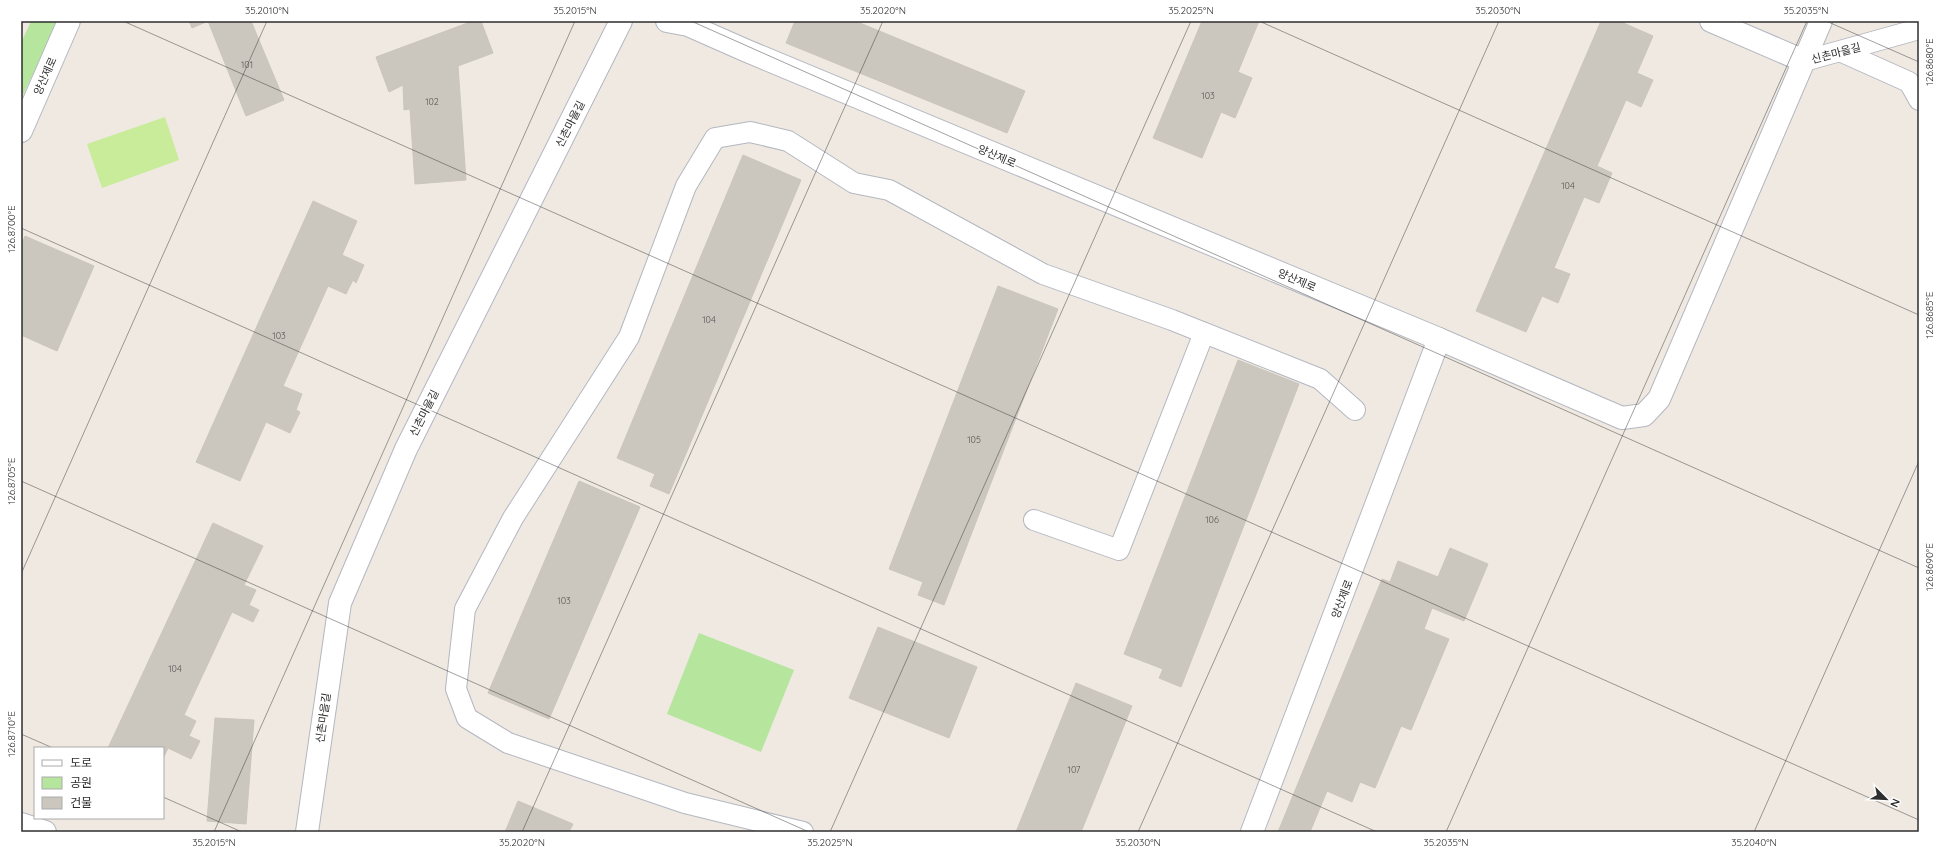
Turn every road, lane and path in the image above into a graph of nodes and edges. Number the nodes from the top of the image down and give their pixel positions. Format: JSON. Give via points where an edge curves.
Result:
{"nodes":[{"id":1,"x":70,"y":21,"type":"edge"},
{"id":2,"x":621,"y":21,"type":"edge"},
{"id":3,"x":667,"y":21,"type":"edge"},
{"id":4,"x":1712,"y":21,"type":"edge"},
{"id":5,"x":1821,"y":21,"type":"edge"},
{"id":6,"x":1919,"y":29,"type":"edge"},
{"id":7,"x":1842,"y":52,"type":"junction"},
{"id":8,"x":1804,"y":61,"type":"junction"},
{"id":9,"x":1919,"y":100,"type":"edge"},
{"id":10,"x":21,"y":131,"type":"edge"},
{"id":11,"x":1204,"y":333,"type":"junction"},
{"id":12,"x":1439,"y":339,"type":"junction"},
{"id":13,"x":1355,"y":410,"type":"dead end"},
{"id":14,"x":1034,"y":520,"type":"dead end"},
{"id":15,"x":21,"y":824,"type":"edge"},
{"id":16,"x":45,"y":832,"type":"edge"},
{"id":17,"x":307,"y":832,"type":"edge"},
{"id":18,"x":803,"y":832,"type":"edge"},
{"id":19,"x":1252,"y":832,"type":"edge"}],
"edges":[{"from":1,"to":10,"type":"street","name":"양산제로"},
{"from":2,"to":17,"type":"street","name":"신촌마을길","via":[[406,449],[340,603]]},
{"from":3,"to":12,"type":"street","name":"양산제로","via":[[688,25]]},
{"from":4,"to":8,"type":"street","name":"신촌마을길"},
{"from":5,"to":8,"type":"street"},
{"from":6,"to":7,"type":"lane","name":"신촌마을길"},
{"from":7,"to":8,"type":"lane","name":"신촌마을길"},
{"from":7,"to":9,"type":"lane","via":[[1909,82]]},
{"from":8,"to":12,"type":"street","via":[[1659,399],[1644,415],[1622,418]]},
{"from":11,"to":13,"type":"lane","via":[[1320,380]]},
{"from":11,"to":14,"type":"lane","via":[[1119,550]]},
{"from":11,"to":18,"type":"lane","via":[[1043,274],[889,190],[854,183],[788,141],[750,132],[715,138],[686,186],[629,337],[514,518],[465,609],[456,689],[467,718],[508,743],[685,803]]},
{"from":12,"to":19,"type":"street","name":"양산제로"},
{"from":15,"to":16,"type":"street"}]}
